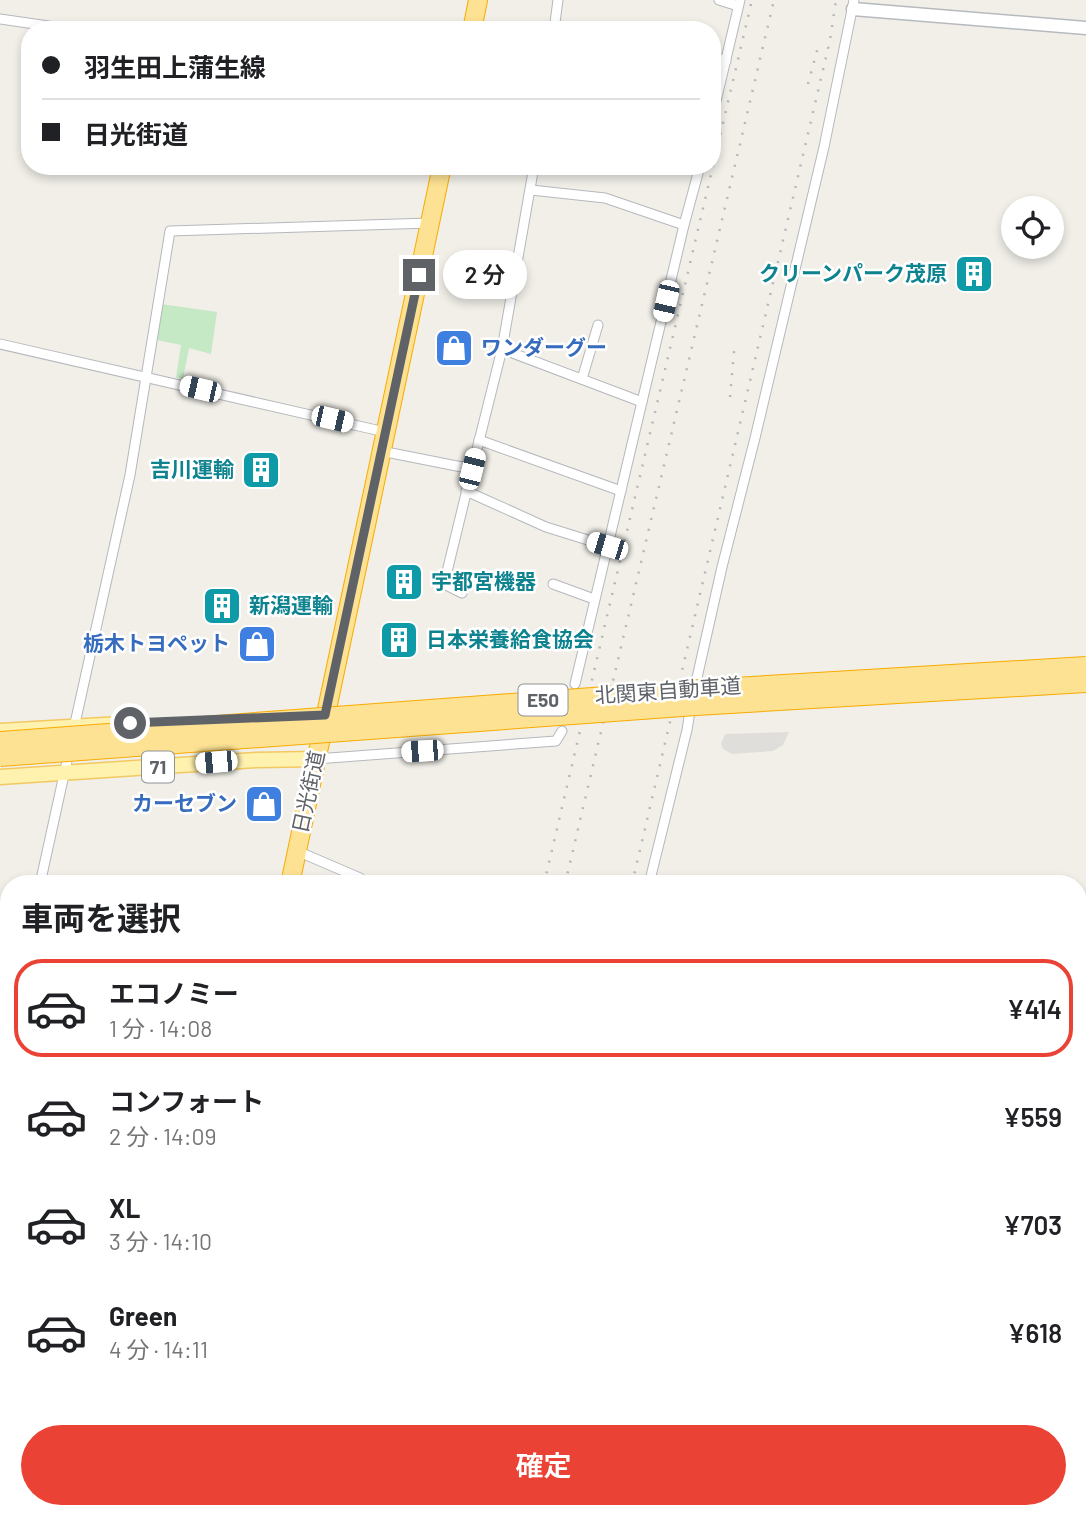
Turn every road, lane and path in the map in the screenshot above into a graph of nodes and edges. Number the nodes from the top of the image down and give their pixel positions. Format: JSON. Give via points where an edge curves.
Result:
{"nodes":[{"id":1,"x":478,"y":0,"type":"edge"},
{"id":2,"x":558,"y":0,"type":"edge"},
{"id":3,"x":719,"y":0,"type":"edge"},
{"id":4,"x":739,"y":3,"type":"edge"},
{"id":5,"x":854,"y":4,"type":"edge"},
{"id":6,"x":886,"y":5,"type":"edge"},
{"id":7,"x":0,"y":19,"type":"edge"},
{"id":8,"x":474,"y":21,"type":"edge"},
{"id":9,"x":555,"y":21,"type":"edge"},
{"id":10,"x":21,"y":22,"type":"edge"},
{"id":11,"x":1086,"y":28,"type":"edge"},
{"id":12,"x":721,"y":59,"type":"edge"},
{"id":13,"x":726,"y":61,"type":"junction"},
{"id":14,"x":721,"y":82,"type":"edge"},
{"id":15,"x":440,"y":175,"type":"edge"},
{"id":16,"x":533,"y":175,"type":"edge"},
{"id":17,"x":698,"y":175,"type":"edge"},
{"id":18,"x":531,"y":190,"type":"junction"},
{"id":19,"x":430,"y":223,"type":"junction"},
{"id":20,"x":684,"y":225,"type":"junction"},
{"id":21,"x":598,"y":325,"type":"dead end"},
{"id":22,"x":0,"y":344,"type":"edge"},
{"id":23,"x":502,"y":349,"type":"junction"},
{"id":24,"x":147,"y":377,"type":"junction"},
{"id":25,"x":582,"y":379,"type":"junction"},
{"id":26,"x":642,"y":402,"type":"junction"},
{"id":27,"x":385,"y":432,"type":"junction"},
{"id":28,"x":479,"y":440,"type":"junction"},
{"id":29,"x":381,"y":451,"type":"junction"},
{"id":30,"x":472,"y":469,"type":"junction"},
{"id":31,"x":466,"y":491,"type":"junction"},
{"id":32,"x":621,"y":491,"type":"junction"},
{"id":33,"x":607,"y":546,"type":"junction"},
{"id":34,"x":553,"y":584,"type":"dead end"},
{"id":35,"x":462,"y":593,"type":"dead end"},
{"id":36,"x":594,"y":599,"type":"junction"},
{"id":37,"x":1086,"y":664,"type":"edge"},
{"id":38,"x":1086,"y":683,"type":"edge"},
{"id":39,"x":575,"y":684,"type":"dead end"},
{"id":40,"x":695,"y":685,"type":"junction"},
{"id":41,"x":325,"y":715,"type":"junction"},
{"id":42,"x":75,"y":725,"type":"junction"},
{"id":43,"x":0,"y":731,"type":"edge"},
{"id":44,"x":562,"y":731,"type":"dead end"},
{"id":45,"x":0,"y":741,"type":"edge"},
{"id":46,"x":0,"y":757,"type":"edge"},
{"id":47,"x":316,"y":759,"type":"junction"},
{"id":48,"x":65,"y":773,"type":"junction"},
{"id":49,"x":0,"y":777,"type":"edge"},
{"id":50,"x":297,"y":851,"type":"junction"},
{"id":51,"x":42,"y":875,"type":"edge"},
{"id":52,"x":291,"y":875,"type":"edge"},
{"id":53,"x":353,"y":875,"type":"edge"},
{"id":54,"x":651,"y":875,"type":"edge"}],
"edges":[{"from":1,"to":8,"type":"highway"},
{"from":2,"to":9,"type":"street"},
{"from":3,"to":4,"type":"street"},
{"from":4,"to":13,"type":"street"},
{"from":5,"to":6,"type":"street"},
{"from":5,"to":40,"type":"street"},
{"from":6,"to":11,"type":"street"},
{"from":7,"to":10,"type":"street"},
{"from":12,"to":13,"type":"street"},
{"from":13,"to":14,"type":"street"},
{"from":15,"to":19,"type":"highway","name":"日光街道"},
{"from":16,"to":18,"type":"street"},
{"from":17,"to":20,"type":"street"},
{"from":18,"to":20,"type":"street","via":[[605,198]]},
{"from":18,"to":23,"type":"street"},
{"from":19,"to":24,"type":"street","via":[[170,231]]},
{"from":19,"to":27,"type":"highway","name":"日光街道"},
{"from":20,"to":26,"type":"street"},
{"from":21,"to":25,"type":"street"},
{"from":22,"to":24,"type":"street"},
{"from":23,"to":25,"type":"street"},
{"from":23,"to":28,"type":"street"},
{"from":24,"to":27,"type":"street"},
{"from":24,"to":42,"type":"street"},
{"from":25,"to":26,"type":"street"},
{"from":26,"to":32,"type":"street"},
{"from":27,"to":29,"type":"highway","name":"日光街道"},
{"from":28,"to":30,"type":"street"},
{"from":28,"to":32,"type":"street"},
{"from":29,"to":30,"type":"street"},
{"from":29,"to":41,"type":"highway","name":"日光街道"},
{"from":30,"to":31,"type":"street"},
{"from":31,"to":33,"type":"street","via":[[546,527]]},
{"from":31,"to":35,"type":"street","via":[[444,584]]},
{"from":32,"to":33,"type":"street"},
{"from":33,"to":36,"type":"street"},
{"from":34,"to":36,"type":"street"},
{"from":36,"to":39,"type":"street"},
{"from":37,"to":40,"type":"street"},
{"from":37,"to":45,"type":"highway","name":"北関東自動車道","number":"E50","bridge":true},
{"from":38,"to":46,"type":"highway","name":"北関東自動車道","number":"E50","bridge":true,"via":[[682,707]]},
{"from":40,"to":54,"type":"street"},
{"from":41,"to":42,"type":"main road","number":"71"},
{"from":41,"to":47,"type":"highway","name":"日光街道"},
{"from":42,"to":43,"type":"main road","number":"71"},
{"from":42,"to":48,"type":"street"},
{"from":44,"to":47,"type":"street","via":[[556,741]]},
{"from":47,"to":48,"type":"main road","number":"71"},
{"from":47,"to":50,"type":"highway","name":"日光街道"},
{"from":48,"to":49,"type":"main road","number":"71"},
{"from":48,"to":51,"type":"street"},
{"from":50,"to":52,"type":"highway","name":"日光街道"},
{"from":50,"to":53,"type":"street"}]}
